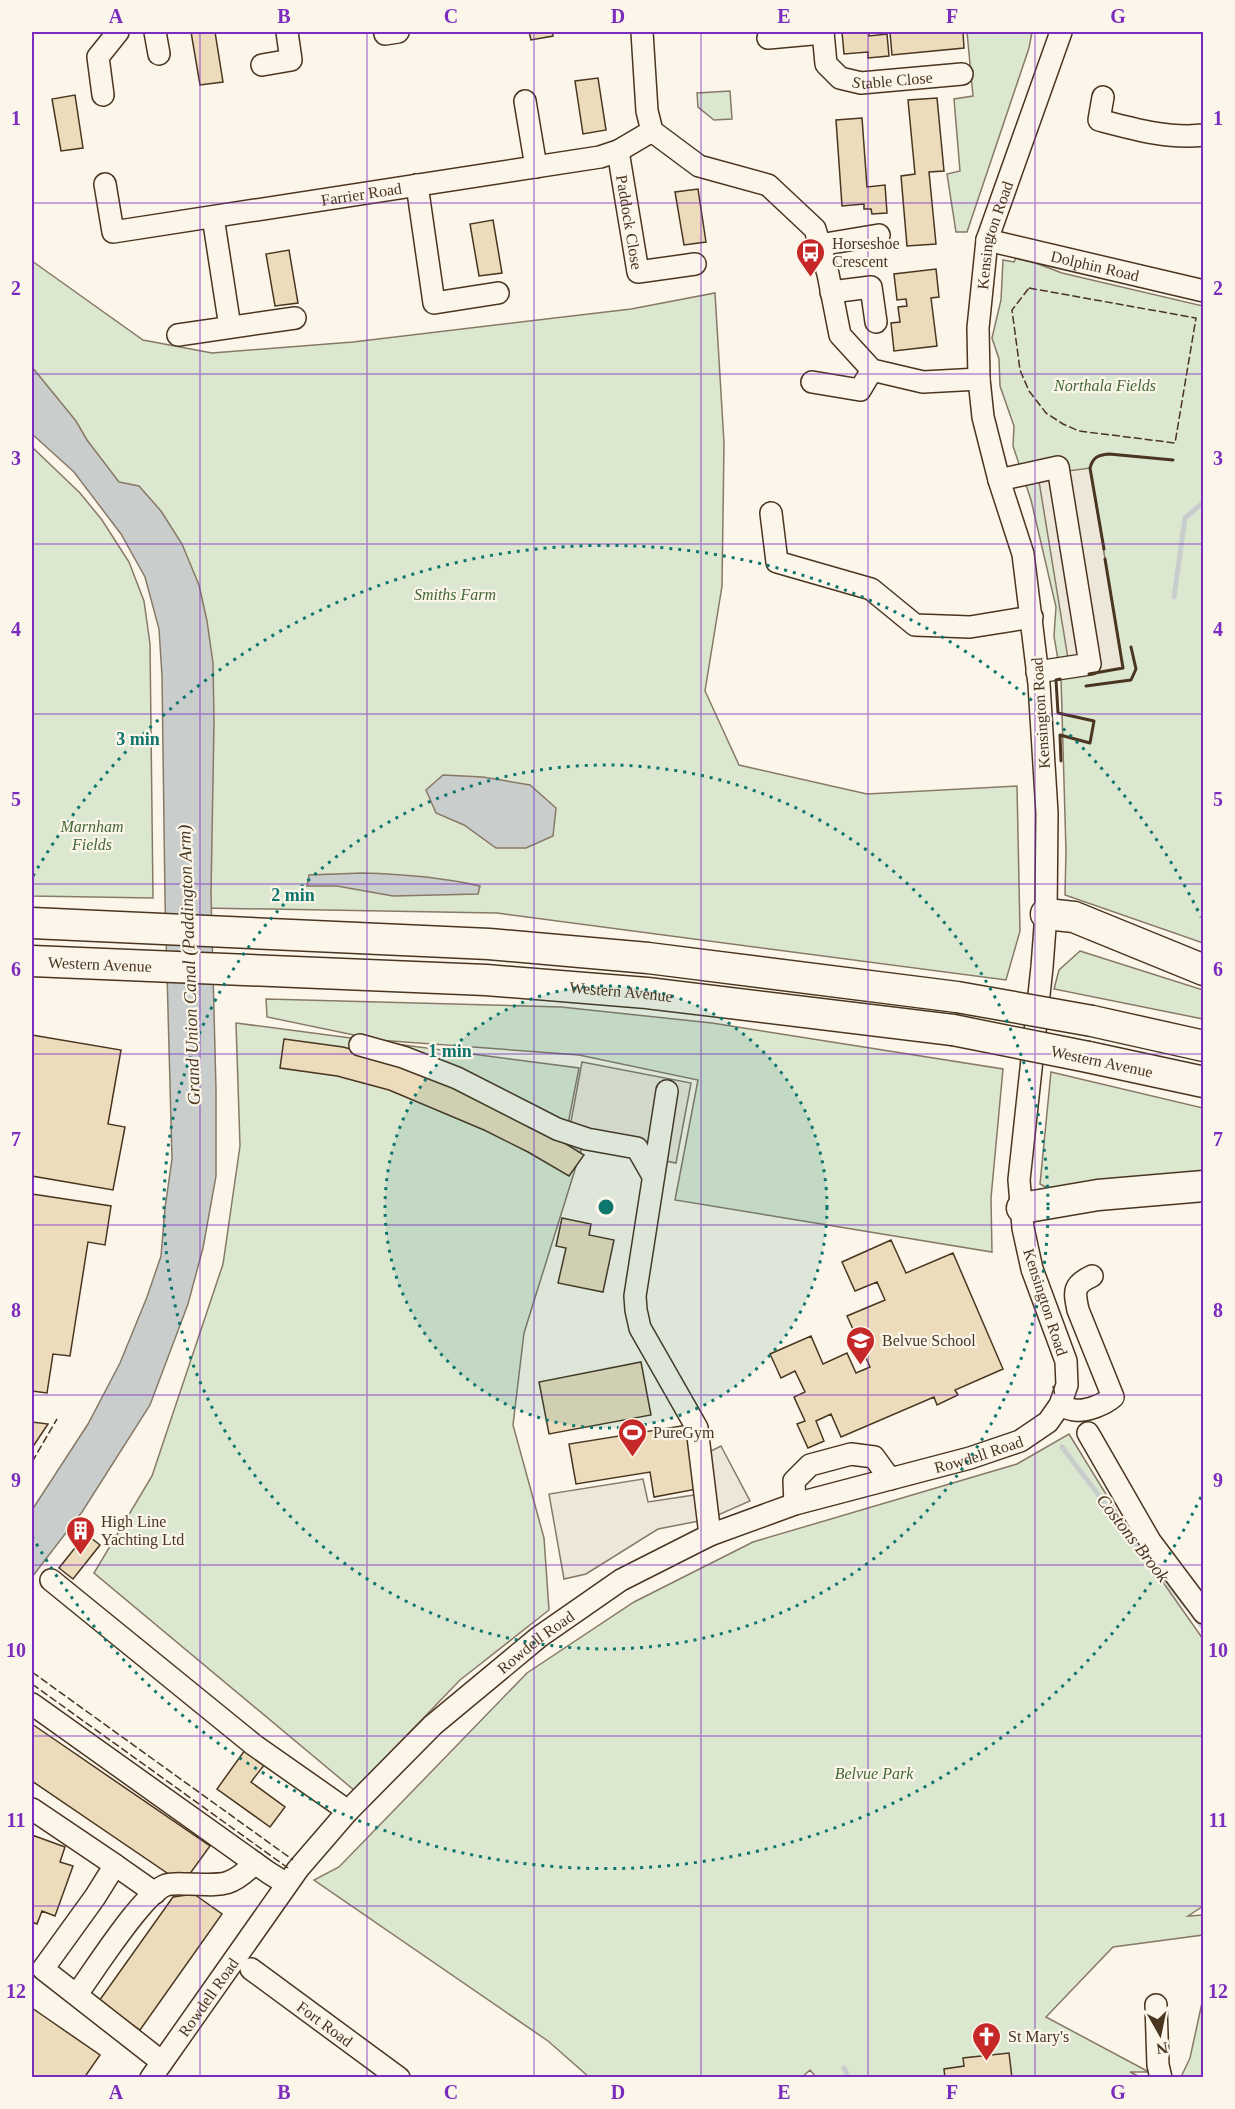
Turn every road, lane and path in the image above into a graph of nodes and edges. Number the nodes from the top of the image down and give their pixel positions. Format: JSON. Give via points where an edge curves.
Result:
{"nodes":[{"id":1,"x":118,"y":32,"type":"edge"},
{"id":2,"x":155,"y":32,"type":"edge"},
{"id":3,"x":287,"y":32,"type":"edge"},
{"id":4,"x":642,"y":32,"type":"edge"},
{"id":5,"x":823,"y":32,"type":"edge"},
{"id":6,"x":1061,"y":32,"type":"edge"},
{"id":7,"x":768,"y":39,"type":"dead end"},
{"id":8,"x":159,"y":54,"type":"dead end"},
{"id":9,"x":262,"y":64,"type":"dead end"},
{"id":10,"x":962,"y":74,"type":"dead end"},
{"id":11,"x":103,"y":94,"type":"dead end"},
{"id":12,"x":1103,"y":97,"type":"dead end"},
{"id":13,"x":525,"y":101,"type":"dead end"},
{"id":14,"x":652,"y":131,"type":"junction"},
{"id":15,"x":1203,"y":135,"type":"edge"},
{"id":16,"x":618,"y":151,"type":"junction"},
{"id":17,"x":536,"y":167,"type":"junction"},
{"id":18,"x":105,"y":184,"type":"dead end"},
{"id":19,"x":417,"y":185,"type":"junction"},
{"id":20,"x":213,"y":217,"type":"junction"},
{"id":21,"x":879,"y":235,"type":"dead end"},
{"id":22,"x":987,"y":240,"type":"junction"},
{"id":23,"x":819,"y":244,"type":"junction"},
{"id":24,"x":695,"y":264,"type":"dead end"},
{"id":25,"x":1203,"y":291,"type":"edge"},
{"id":26,"x":831,"y":292,"type":"junction"},
{"id":27,"x":498,"y":293,"type":"dead end"},
{"id":28,"x":295,"y":318,"type":"dead end"},
{"id":29,"x":876,"y":322,"type":"dead end"},
{"id":30,"x":230,"y":327,"type":"junction"},
{"id":31,"x":178,"y":334,"type":"dead end"},
{"id":32,"x":872,"y":370,"type":"junction"},
{"id":33,"x":979,"y":379,"type":"junction"},
{"id":34,"x":812,"y":382,"type":"dead end"},
{"id":35,"x":999,"y":480,"type":"junction"},
{"id":36,"x":771,"y":513,"type":"dead end"},
{"id":37,"x":1032,"y":617,"type":"junction"},
{"id":38,"x":1037,"y":672,"type":"junction"},
{"id":39,"x":1046,"y":914,"type":"junction"},
{"id":40,"x":32,"y":923,"type":"edge"},
{"id":41,"x":32,"y":961,"type":"edge"},
{"id":42,"x":1203,"y":970,"type":"edge"},
{"id":43,"x":360,"y":1045,"type":"dead end"},
{"id":44,"x":1203,"y":1046,"type":"edge"},
{"id":45,"x":1203,"y":1082,"type":"edge"},
{"id":46,"x":667,"y":1091,"type":"dead end"},
{"id":47,"x":653,"y":1176,"type":"junction"},
{"id":48,"x":1203,"y":1186,"type":"edge"},
{"id":49,"x":1022,"y":1208,"type":"junction"},
{"id":50,"x":1092,"y":1276,"type":"dead end"},
{"id":51,"x":1071,"y":1407,"type":"junction"},
{"id":52,"x":1088,"y":1433,"type":"dead end"},
{"id":53,"x":890,"y":1479,"type":"junction"},
{"id":54,"x":795,"y":1504,"type":"junction"},
{"id":55,"x":710,"y":1534,"type":"junction"},
{"id":56,"x":51,"y":1580,"type":"dead end"},
{"id":57,"x":1203,"y":1612,"type":"edge"},
{"id":58,"x":32,"y":1704,"type":"edge"},
{"id":59,"x":32,"y":1809,"type":"edge"},
{"id":60,"x":348,"y":1811,"type":"junction"},
{"id":61,"x":255,"y":1863,"type":"junction"},
{"id":62,"x":115,"y":1864,"type":"junction"},
{"id":63,"x":287,"y":1884,"type":"junction"},
{"id":64,"x":155,"y":1893,"type":"junction"},
{"id":65,"x":37,"y":1964,"type":"edge"},
{"id":66,"x":251,"y":1969,"type":"dead end"},
{"id":67,"x":77,"y":1995,"type":"junction"},
{"id":68,"x":1156,"y":2005,"type":"dead end"},
{"id":69,"x":155,"y":2073,"type":"edge"},
{"id":70,"x":399,"y":2078,"type":"edge"},
{"id":71,"x":1161,"y":2078,"type":"edge"}],
"edges":[{"from":1,"to":11,"type":"street","via":[[98,57]]},
{"from":2,"to":8,"type":"street"},
{"from":3,"to":9,"type":"street","via":[[291,60]]},
{"from":4,"to":14,"type":"street"},
{"from":5,"to":7,"type":"street"},
{"from":5,"to":10,"type":"street","name":"Stable Close","via":[[826,64],[840,78],[861,83]]},
{"from":6,"to":22,"type":"street","name":"Kensington Road"},
{"from":12,"to":15,"type":"street","via":[[1099,120],[1137,131],[1185,137]]},
{"from":13,"to":17,"type":"street"},
{"from":14,"to":16,"type":"street","name":"Farrier Road"},
{"from":14,"to":23,"type":"street","via":[[699,166],[768,184],[815,229]]},
{"from":16,"to":17,"type":"street","name":"Farrier Road"},
{"from":16,"to":24,"type":"street","name":"Paddock Close","via":[[638,272]]},
{"from":17,"to":19,"type":"street","name":"Farrier Road"},
{"from":18,"to":20,"type":"street","name":"Farrier Road","via":[[113,232]]},
{"from":19,"to":20,"type":"street","name":"Farrier Road"},
{"from":19,"to":27,"type":"street","via":[[434,303]]},
{"from":20,"to":30,"type":"street"},
{"from":21,"to":23,"type":"street"},
{"from":22,"to":25,"type":"street","name":"Dolphin Road"},
{"from":22,"to":33,"type":"street","name":"Kensington Road","via":[[980,300]]},
{"from":23,"to":26,"type":"street"},
{"from":26,"to":29,"type":"street","via":[[872,287]]},
{"from":26,"to":32,"type":"street","via":[[840,335]]},
{"from":28,"to":30,"type":"street"},
{"from":30,"to":31,"type":"street"},
{"from":32,"to":33,"type":"street","via":[[922,382]]},
{"from":32,"to":34,"type":"street","via":[[860,390]]},
{"from":33,"to":35,"type":"street","name":"Kensington Road","via":[[987,440]]},
{"from":35,"to":37,"type":"street","name":"Kensington Road","via":[[1023,554]]},
{"from":35,"to":38,"type":"street","via":[[1058,467],[1090,664]]},
{"from":36,"to":37,"type":"street","via":[[777,562],[871,589],[915,625],[970,627]]},
{"from":37,"to":38,"type":"street","name":"Kensington Road"},
{"from":38,"to":39,"type":"street","name":"Kensington Road","via":[[1047,813]]},
{"from":39,"to":42,"type":"highway","via":[[1074,917]]},
{"from":39,"to":49,"type":"street","name":"Kensington Road","via":[[1020,1162]]},
{"from":40,"to":44,"type":"highway","bridge":true,"via":[[489,944],[637,957],[957,997]]},
{"from":41,"to":45,"type":"highway","name":"Western Avenue","bridge":true,"via":[[486,980],[647,993],[953,1030]]},
{"from":43,"to":47,"type":"street","via":[[457,1078],[557,1130],[638,1148]]},
{"from":46,"to":47,"type":"street"},
{"from":47,"to":55,"type":"street","via":[[636,1310],[640,1328],[697,1428]]},
{"from":48,"to":49,"type":"highway","via":[[1098,1195]]},
{"from":49,"to":51,"type":"street","name":"Kensington Road","via":[[1032,1269],[1066,1361]]},
{"from":50,"to":51,"type":"street","via":[[1076,1288],[1078,1310],[1113,1397]]},
{"from":51,"to":53,"type":"street","name":"Rowdell Road","via":[[1020,1441]]},
{"from":52,"to":57,"type":"street","via":[[1150,1541]]},
{"from":53,"to":54,"type":"street","name":"Rowdell Road"},
{"from":53,"to":54,"type":"street","via":[[874,1457],[851,1454],[810,1465],[794,1481]]},
{"from":54,"to":55,"type":"street","name":"Rowdell Road"},
{"from":55,"to":60,"type":"street","name":"Rowdell Road","via":[[621,1580],[539,1637],[433,1725]]},
{"from":56,"to":60,"type":"street","via":[[254,1745]]},
{"from":58,"to":61,"type":"street"},
{"from":59,"to":62,"type":"street"},
{"from":60,"to":63,"type":"street","name":"Rowdell Road"},
{"from":61,"to":63,"type":"street"},
{"from":61,"to":64,"type":"street","via":[[241,1877],[224,1885],[165,1885]]},
{"from":62,"to":64,"type":"street"},
{"from":62,"to":65,"type":"street","via":[[94,1897]]},
{"from":63,"to":69,"type":"street","name":"Rowdell Road"},
{"from":64,"to":67,"type":"street","via":[[145,1899]]},
{"from":65,"to":67,"type":"street"},
{"from":66,"to":70,"type":"street","name":"Fort Road"},
{"from":67,"to":69,"type":"street"},
{"from":68,"to":71,"type":"street"}]}
